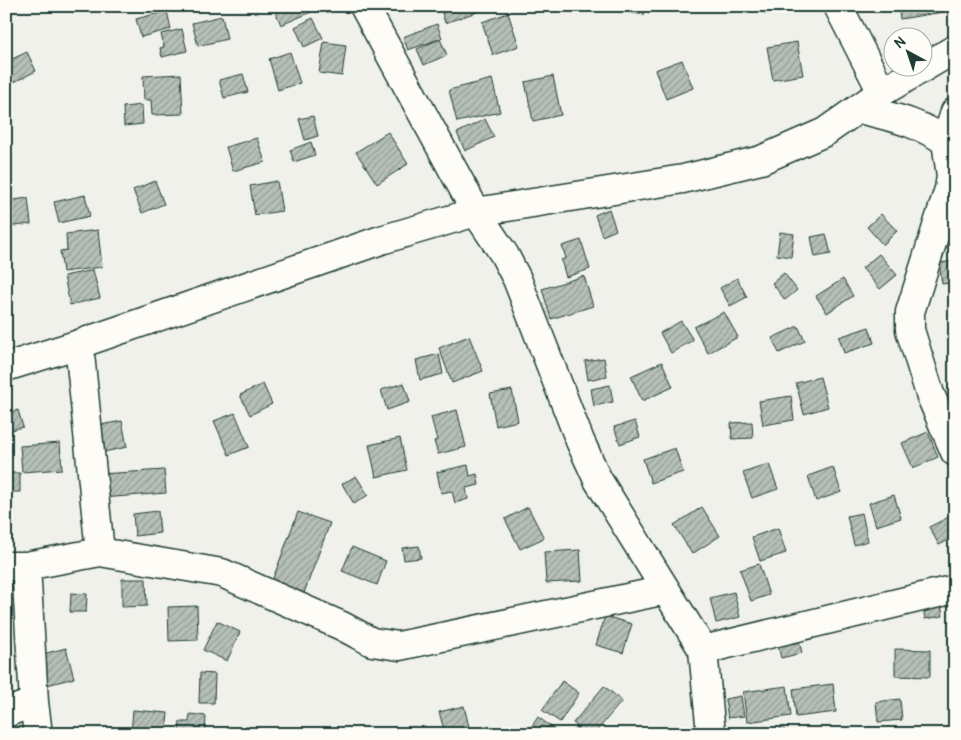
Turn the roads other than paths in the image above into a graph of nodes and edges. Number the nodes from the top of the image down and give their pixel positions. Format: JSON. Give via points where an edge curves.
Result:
{"nodes":[{"id":1,"x":364,"y":6,"type":"edge"},
{"id":2,"x":838,"y":6,"type":"edge"},
{"id":3,"x":955,"y":49,"type":"edge"},
{"id":4,"x":882,"y":92,"type":"junction"},
{"id":5,"x":858,"y":109,"type":"junction"},
{"id":6,"x":955,"y":112,"type":"edge"},
{"id":7,"x":950,"y":144,"type":"edge"},
{"id":8,"x":476,"y":212,"type":"junction"},
{"id":9,"x":79,"y":344,"type":"junction"},
{"id":10,"x":6,"y":367,"type":"edge"},
{"id":11,"x":955,"y":452,"type":"edge"},
{"id":12,"x":100,"y":552,"type":"junction"},
{"id":13,"x":16,"y":566,"type":"edge"},
{"id":14,"x":955,"y":589,"type":"edge"},
{"id":15,"x":666,"y":590,"type":"junction"},
{"id":16,"x":703,"y":650,"type":"junction"},
{"id":17,"x":34,"y":702,"type":"junction"},
{"id":18,"x":6,"y":713,"type":"edge"},
{"id":19,"x":38,"y":734,"type":"edge"},
{"id":20,"x":711,"y":734,"type":"edge"}],
"edges":[{"from":1,"to":8,"type":"street"},
{"from":2,"to":4,"type":"street"},
{"from":3,"to":4,"type":"street"},
{"from":4,"to":5,"type":"street"},
{"from":5,"to":7,"type":"street","via":[[917,124]]},
{"from":5,"to":8,"type":"street","via":[[825,132],[761,160],[683,179]]},
{"from":6,"to":7,"type":"street"},
{"from":7,"to":11,"type":"street","via":[[949,189],[910,312],[910,330],[930,394]]},
{"from":8,"to":9,"type":"street","via":[[381,240]]},
{"from":8,"to":15,"type":"street","via":[[517,279],[598,480]]},
{"from":9,"to":10,"type":"street"},
{"from":9,"to":12,"type":"street"},
{"from":12,"to":13,"type":"street"},
{"from":12,"to":15,"type":"street","via":[[222,573],[372,642],[399,646]]},
{"from":13,"to":17,"type":"street"},
{"from":14,"to":16,"type":"street"},
{"from":15,"to":16,"type":"street"},
{"from":16,"to":20,"type":"street"},
{"from":17,"to":18,"type":"street"},
{"from":17,"to":19,"type":"street"}]}
